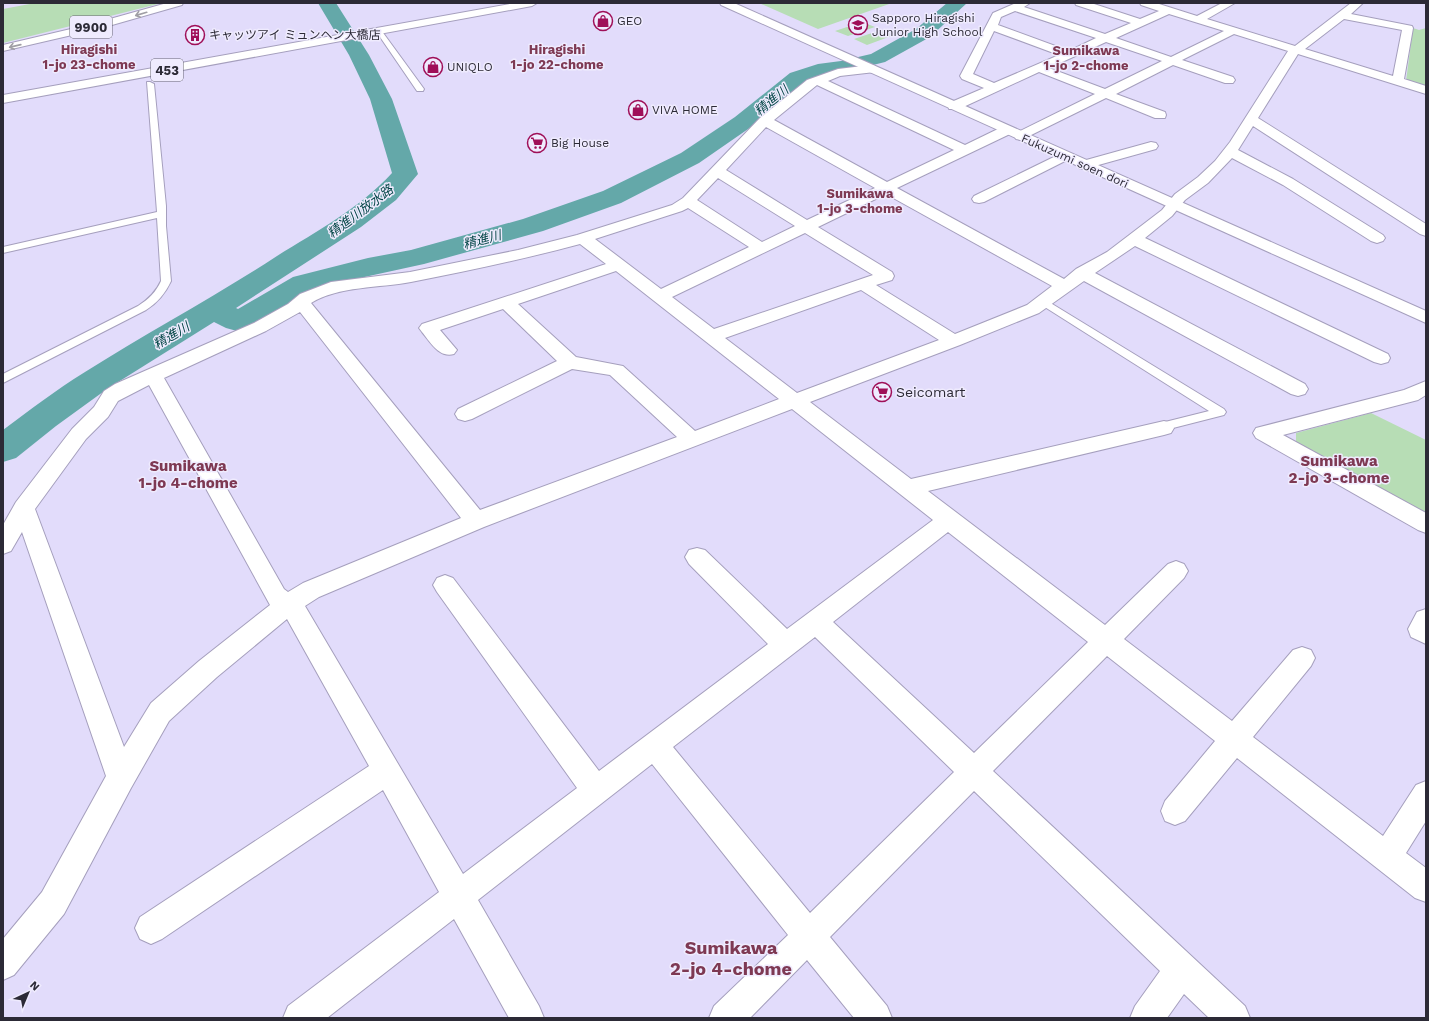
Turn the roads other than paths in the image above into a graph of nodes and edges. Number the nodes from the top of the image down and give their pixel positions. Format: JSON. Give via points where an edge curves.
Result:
{"nodes":[{"id":1,"x":178,"y":3,"type":"edge"},
{"id":2,"x":532,"y":3,"type":"edge"},
{"id":3,"x":725,"y":3,"type":"edge"},
{"id":4,"x":1080,"y":3,"type":"edge"},
{"id":5,"x":1145,"y":3,"type":"edge"},
{"id":6,"x":1230,"y":3,"type":"edge"},
{"id":7,"x":1358,"y":3,"type":"edge"},
{"id":8,"x":1020,"y":5,"type":"edge"},
{"id":9,"x":1169,"y":10,"type":"junction"},
{"id":10,"x":1342,"y":15,"type":"junction"},
{"id":11,"x":1198,"y":19,"type":"junction"},
{"id":12,"x":1142,"y":23,"type":"junction"},
{"id":13,"x":991,"y":26,"type":"junction"},
{"id":14,"x":1234,"y":30,"type":"junction"},
{"id":15,"x":379,"y":31,"type":"junction"},
{"id":16,"x":1107,"y":38,"type":"junction"},
{"id":17,"x":3,"y":48,"type":"edge"},
{"id":18,"x":1296,"y":50,"type":"junction"},
{"id":19,"x":1070,"y":55,"type":"junction"},
{"id":20,"x":1172,"y":61,"type":"junction"},
{"id":21,"x":862,"y":65,"type":"junction"},
{"id":22,"x":1039,"y":68,"type":"junction"},
{"id":23,"x":817,"y":80,"type":"junction"},
{"id":24,"x":1229,"y":80,"type":"dead end"},
{"id":25,"x":1398,"y":81,"type":"junction"},
{"id":26,"x":150,"y":84,"type":"dead end"},
{"id":27,"x":995,"y":88,"type":"junction"},
{"id":28,"x":420,"y":89,"type":"dead end"},
{"id":29,"x":1426,"y":90,"type":"edge"},
{"id":30,"x":1106,"y":94,"type":"junction"},
{"id":31,"x":3,"y":99,"type":"edge"},
{"id":32,"x":954,"y":106,"type":"junction"},
{"id":33,"x":1160,"y":114,"type":"dead end"},
{"id":34,"x":1251,"y":119,"type":"junction"},
{"id":35,"x":765,"y":121,"type":"junction"},
{"id":36,"x":1014,"y":133,"type":"junction"},
{"id":37,"x":1151,"y":146,"type":"dead end"},
{"id":38,"x":965,"y":150,"type":"junction"},
{"id":39,"x":1230,"y":151,"type":"junction"},
{"id":40,"x":1064,"y":156,"type":"junction"},
{"id":41,"x":1084,"y":165,"type":"junction"},
{"id":42,"x":717,"y":171,"type":"junction"},
{"id":43,"x":886,"y":188,"type":"junction"},
{"id":44,"x":980,"y":199,"type":"dead end"},
{"id":45,"x":688,"y":201,"type":"junction"},
{"id":46,"x":1174,"y":205,"type":"junction"},
{"id":47,"x":161,"y":214,"type":"junction"},
{"id":48,"x":806,"y":226,"type":"junction"},
{"id":49,"x":1426,"y":231,"type":"edge"},
{"id":50,"x":583,"y":238,"type":"junction"},
{"id":51,"x":1377,"y":238,"type":"dead end"},
{"id":52,"x":1134,"y":239,"type":"junction"},
{"id":53,"x":760,"y":248,"type":"junction"},
{"id":54,"x":3,"y":250,"type":"edge"},
{"id":55,"x":618,"y":265,"type":"junction"},
{"id":56,"x":1082,"y":273,"type":"junction"},
{"id":57,"x":863,"y":284,"type":"junction"},
{"id":58,"x":1064,"y":286,"type":"junction"},
{"id":59,"x":659,"y":297,"type":"junction"},
{"id":60,"x":301,"y":302,"type":"junction"},
{"id":61,"x":506,"y":302,"type":"junction"},
{"id":62,"x":1044,"y":302,"type":"junction"},
{"id":63,"x":1426,"y":318,"type":"edge"},
{"id":64,"x":710,"y":337,"type":"junction"},
{"id":65,"x":954,"y":341,"type":"junction"},
{"id":66,"x":448,"y":350,"type":"dead end"},
{"id":67,"x":1381,"y":358,"type":"dead end"},
{"id":68,"x":570,"y":362,"type":"junction"},
{"id":69,"x":153,"y":375,"type":"junction"},
{"id":70,"x":3,"y":379,"type":"edge"},
{"id":71,"x":1426,"y":387,"type":"edge"},
{"id":72,"x":1298,"y":389,"type":"dead end"},
{"id":73,"x":793,"y":401,"type":"junction"},
{"id":74,"x":465,"y":414,"type":"dead end"},
{"id":75,"x":1164,"y":428,"type":"joint"},
{"id":76,"x":692,"y":440,"type":"junction"},
{"id":77,"x":906,"y":488,"type":"junction"},
{"id":78,"x":24,"y":508,"type":"junction"},
{"id":79,"x":948,"y":520,"type":"junction"},
{"id":80,"x":476,"y":521,"type":"junction"},
{"id":81,"x":1426,"y":524,"type":"edge"},
{"id":82,"x":3,"y":545,"type":"edge"},
{"id":83,"x":697,"y":557,"type":"dead end"},
{"id":84,"x":1176,"y":571,"type":"dead end"},
{"id":85,"x":445,"y":584,"type":"dead end"},
{"id":86,"x":287,"y":604,"type":"junction"},
{"id":87,"x":1426,"y":620,"type":"edge"},
{"id":88,"x":816,"y":622,"type":"junction"},
{"id":89,"x":1426,"y":633,"type":"edge"},
{"id":90,"x":1104,"y":641,"type":"junction"},
{"id":91,"x":786,"y":645,"type":"junction"},
{"id":92,"x":1302,"y":658,"type":"dead end"},
{"id":93,"x":1233,"y":740,"type":"junction"},
{"id":94,"x":654,"y":746,"type":"junction"},
{"id":95,"x":388,"y":770,"type":"junction"},
{"id":96,"x":973,"y":772,"type":"junction"},
{"id":97,"x":122,"y":778,"type":"junction"},
{"id":98,"x":596,"y":790,"type":"junction"},
{"id":99,"x":1426,"y":795,"type":"edge"},
{"id":100,"x":1175,"y":811,"type":"dead end"},
{"id":101,"x":1387,"y":857,"type":"junction"},
{"id":102,"x":1426,"y":888,"type":"edge"},
{"id":103,"x":458,"y":896,"type":"junction"},
{"id":104,"x":151,"y":928,"type":"dead end"},
{"id":105,"x":808,"y":936,"type":"junction"},
{"id":106,"x":3,"y":964,"type":"edge"},
{"id":107,"x":1182,"y":970,"type":"junction"},
{"id":108,"x":300,"y":1018,"type":"edge"},
{"id":109,"x":527,"y":1018,"type":"edge"},
{"id":110,"x":726,"y":1018,"type":"edge"},
{"id":111,"x":875,"y":1018,"type":"edge"},
{"id":112,"x":1147,"y":1018,"type":"edge"},
{"id":113,"x":1233,"y":1018,"type":"edge"}],
"edges":[{"from":1,"to":17,"type":"main road","number":"9900","one_way":true,"via":[[94,27]]},
{"from":2,"to":15,"type":"main road","number":"453"},
{"from":3,"to":21,"type":"main road","name":"Fukuzumi soen dori"},
{"from":4,"to":12,"type":"main road"},
{"from":5,"to":9,"type":"main road"},
{"from":6,"to":11,"type":"main road"},
{"from":7,"to":10,"type":"main road"},
{"from":8,"to":13,"type":"main road","via":[[997,14]]},
{"from":8,"to":16,"type":"main road"},
{"from":9,"to":11,"type":"main road"},
{"from":9,"to":12,"type":"main road"},
{"from":10,"to":18,"type":"main road"},
{"from":10,"to":25,"type":"main road","via":[[1408,28]]},
{"from":11,"to":14,"type":"main road"},
{"from":12,"to":16,"type":"main road"},
{"from":13,"to":19,"type":"main road"},
{"from":13,"to":27,"type":"main road","via":[[966,76]]},
{"from":14,"to":18,"type":"main road"},
{"from":14,"to":20,"type":"main road"},
{"from":15,"to":28,"type":"lane"},
{"from":15,"to":31,"type":"main road","number":"453"},
{"from":16,"to":19,"type":"main road"},
{"from":16,"to":20,"type":"main road"},
{"from":18,"to":25,"type":"main road"},
{"from":18,"to":34,"type":"main road"},
{"from":19,"to":22,"type":"main road"},
{"from":20,"to":24,"type":"main road"},
{"from":20,"to":30,"type":"main road"},
{"from":21,"to":23,"type":"main road"},
{"from":21,"to":32,"type":"main road","name":"Fukuzumi soen dori"},
{"from":22,"to":27,"type":"main road"},
{"from":22,"to":30,"type":"main road"},
{"from":23,"to":35,"type":"main road"},
{"from":23,"to":38,"type":"main road"},
{"from":25,"to":29,"type":"main road"},
{"from":26,"to":47,"type":"lane"},
{"from":27,"to":32,"type":"main road"},
{"from":30,"to":33,"type":"main road"},
{"from":30,"to":36,"type":"main road"},
{"from":32,"to":36,"type":"main road","name":"Fukuzumi soen dori"},
{"from":34,"to":39,"type":"main road"},
{"from":34,"to":49,"type":"main road"},
{"from":35,"to":42,"type":"main road"},
{"from":35,"to":43,"type":"main road"},
{"from":36,"to":38,"type":"main road"},
{"from":36,"to":40,"type":"main road","name":"Fukuzumi soen dori"},
{"from":37,"to":41,"type":"main road"},
{"from":38,"to":43,"type":"main road"},
{"from":39,"to":46,"type":"main road"},
{"from":39,"to":51,"type":"main road","via":[[1288,182]]},
{"from":40,"to":41,"type":"main road","name":"Fukuzumi soen dori"},
{"from":40,"to":44,"type":"main road"},
{"from":41,"to":46,"type":"main road","name":"Fukuzumi soen dori"},
{"from":42,"to":45,"type":"main road"},
{"from":42,"to":48,"type":"main road"},
{"from":43,"to":48,"type":"main road"},
{"from":43,"to":58,"type":"main road"},
{"from":45,"to":50,"type":"main road","via":[[670,211]]},
{"from":45,"to":53,"type":"main road"},
{"from":46,"to":52,"type":"main road"},
{"from":46,"to":63,"type":"main road","name":"Fukuzumi soen dori"},
{"from":47,"to":54,"type":"lane"},
{"from":47,"to":70,"type":"lane","via":[[166,282],[159,294],[142,308]]},
{"from":48,"to":53,"type":"main road"},
{"from":48,"to":57,"type":"main road","via":[[886,276]]},
{"from":50,"to":55,"type":"main road"},
{"from":50,"to":60,"type":"main road","via":[[444,272],[337,286]]},
{"from":52,"to":56,"type":"main road"},
{"from":52,"to":67,"type":"main road"},
{"from":53,"to":59,"type":"main road"},
{"from":55,"to":59,"type":"main road"},
{"from":55,"to":61,"type":"main road"},
{"from":56,"to":58,"type":"main road"},
{"from":56,"to":72,"type":"main road"},
{"from":57,"to":64,"type":"main road"},
{"from":57,"to":65,"type":"main road"},
{"from":58,"to":62,"type":"main road"},
{"from":59,"to":64,"type":"main road"},
{"from":60,"to":69,"type":"main road","via":[[260,327]]},
{"from":60,"to":80,"type":"main road"},
{"from":61,"to":66,"type":"main road","via":[[428,328]]},
{"from":61,"to":68,"type":"main road"},
{"from":62,"to":65,"type":"main road","via":[[1034,309]]},
{"from":62,"to":75,"type":"lane","via":[[1220,412]]},
{"from":64,"to":73,"type":"main road"},
{"from":65,"to":73,"type":"main road"},
{"from":68,"to":74,"type":"main road"},
{"from":68,"to":76,"type":"main road","via":[[616,370]]},
{"from":69,"to":78,"type":"main road","via":[[111,396]]},
{"from":69,"to":86,"type":"main road","via":[[276,596]]},
{"from":71,"to":81,"type":"main road","via":[[1411,395],[1263,433]]},
{"from":73,"to":76,"type":"main road"},
{"from":73,"to":77,"type":"main road"},
{"from":75,"to":77,"type":"main road"},
{"from":76,"to":80,"type":"main road"},
{"from":77,"to":79,"type":"main road"},
{"from":78,"to":82,"type":"main road"},
{"from":78,"to":97,"type":"main road"},
{"from":79,"to":88,"type":"main road"},
{"from":79,"to":90,"type":"main road"},
{"from":80,"to":86,"type":"main road","via":[[311,590]]},
{"from":83,"to":91,"type":"main road"},
{"from":84,"to":90,"type":"main road"},
{"from":85,"to":98,"type":"main road"},
{"from":86,"to":95,"type":"main road","via":[[296,612]]},
{"from":86,"to":97,"type":"main road","via":[[160,712]]},
{"from":87,"to":89,"type":"main road","via":[[1420,629]]},
{"from":88,"to":91,"type":"main road"},
{"from":88,"to":96,"type":"main road"},
{"from":90,"to":93,"type":"main road"},
{"from":90,"to":96,"type":"main road"},
{"from":91,"to":94,"type":"main road"},
{"from":92,"to":93,"type":"main road"},
{"from":93,"to":100,"type":"main road"},
{"from":93,"to":101,"type":"main road"},
{"from":94,"to":98,"type":"main road"},
{"from":94,"to":105,"type":"main road"},
{"from":95,"to":103,"type":"main road"},
{"from":95,"to":104,"type":"main road"},
{"from":96,"to":105,"type":"main road"},
{"from":96,"to":107,"type":"main road"},
{"from":97,"to":106,"type":"main road","via":[[53,903]]},
{"from":98,"to":103,"type":"main road"},
{"from":99,"to":101,"type":"main road"},
{"from":101,"to":102,"type":"main road"},
{"from":103,"to":108,"type":"main road"},
{"from":103,"to":109,"type":"main road"},
{"from":105,"to":110,"type":"main road"},
{"from":105,"to":111,"type":"main road"},
{"from":107,"to":112,"type":"main road"},
{"from":107,"to":113,"type":"main road"}]}
